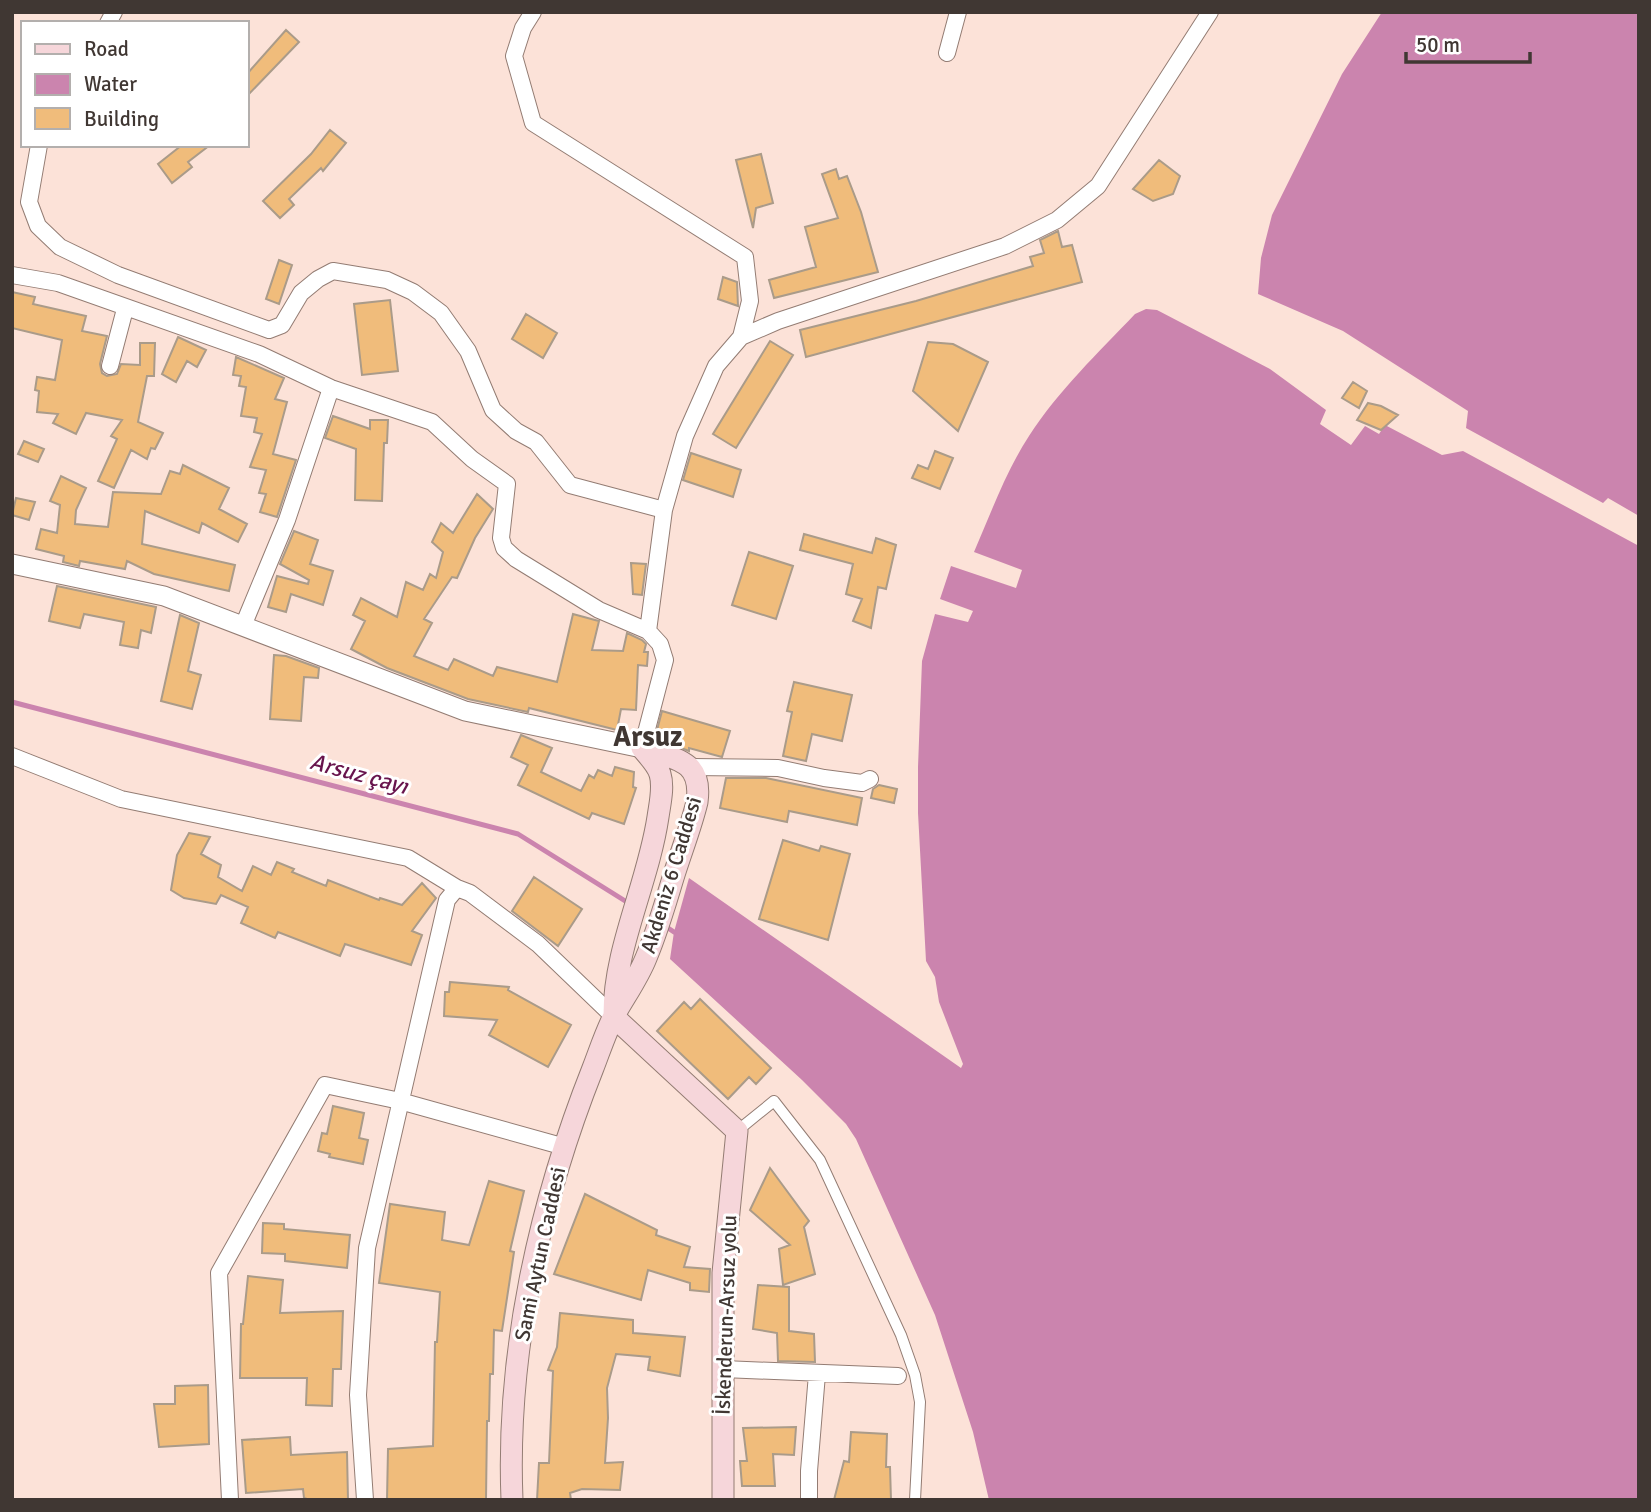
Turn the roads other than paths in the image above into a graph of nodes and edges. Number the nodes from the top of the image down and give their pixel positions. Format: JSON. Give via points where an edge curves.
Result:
{"nodes":[{"id":1,"x":533,"y":12,"type":"edge"},
{"id":2,"x":958,"y":12,"type":"edge"},
{"id":3,"x":1210,"y":12,"type":"edge"},
{"id":4,"x":947,"y":53,"type":"dead end"},
{"id":5,"x":39,"y":147,"type":"edge"},
{"id":6,"x":12,"y":275,"type":"edge"},
{"id":7,"x":125,"y":309,"type":"junction"},
{"id":8,"x":741,"y":337,"type":"junction"},
{"id":9,"x":110,"y":366,"type":"dead end"},
{"id":10,"x":331,"y":388,"type":"junction"},
{"id":11,"x":664,"y":510,"type":"junction"},
{"id":12,"x":12,"y":564,"type":"edge"},
{"id":13,"x":243,"y":626,"type":"junction"},
{"id":14,"x":648,"y":631,"type":"junction"},
{"id":15,"x":642,"y":748,"type":"junction"},
{"id":16,"x":12,"y":757,"type":"edge"},
{"id":17,"x":691,"y":767,"type":"junction"},
{"id":18,"x":870,"y":779,"type":"dead end"},
{"id":19,"x":457,"y":888,"type":"junction"},
{"id":20,"x":614,"y":1017,"type":"junction"},
{"id":21,"x":400,"y":1101,"type":"junction"},
{"id":22,"x":737,"y":1131,"type":"junction"},
{"id":23,"x":565,"y":1147,"type":"junction"},
{"id":24,"x":723,"y":1369,"type":"junction"},
{"id":25,"x":817,"y":1374,"type":"junction"},
{"id":26,"x":898,"y":1376,"type":"dead end"},
{"id":27,"x":230,"y":1500,"type":"edge"},
{"id":28,"x":365,"y":1500,"type":"edge"},
{"id":29,"x":512,"y":1500,"type":"edge"},
{"id":30,"x":723,"y":1500,"type":"edge"},
{"id":31,"x":809,"y":1500,"type":"edge"},
{"id":32,"x":915,"y":1500,"type":"edge"}],
"edges":[{"from":1,"to":8,"type":"street","via":[[514,56],[533,123],[745,257],[750,301]]},
{"from":2,"to":4,"type":"street"},
{"from":3,"to":8,"type":"street","via":[[1098,186],[1057,220],[1005,246]]},
{"from":5,"to":11,"type":"street","via":[[29,202],[38,226],[60,247],[118,275],[269,330],[282,325],[301,293],[333,271],[396,284],[441,313],[468,351],[493,410],[536,442],[570,485]]},
{"from":6,"to":7,"type":"street","via":[[58,284]]},
{"from":7,"to":9,"type":"street"},
{"from":7,"to":10,"type":"street","via":[[259,354]]},
{"from":8,"to":11,"type":"street","via":[[716,366],[685,436]]},
{"from":10,"to":13,"type":"street","via":[[286,520]]},
{"from":10,"to":14,"type":"street","via":[[432,422],[507,484],[504,548],[599,610]]},
{"from":11,"to":14,"type":"street"},
{"from":12,"to":13,"type":"street","via":[[164,596]]},
{"from":13,"to":15,"type":"street","via":[[465,711]]},
{"from":14,"to":15,"type":"street","via":[[660,644],[665,660]]},
{"from":15,"to":17,"type":"main road","name":"Akdeniz 6 Caddesi"},
{"from":15,"to":20,"type":"main road","name":"Akdeniz 6 Caddesi","via":[[662,782],[656,835],[614,987]]},
{"from":16,"to":19,"type":"street","via":[[121,799],[408,858]]},
{"from":17,"to":18,"type":"street","via":[[778,768],[862,783]]},
{"from":17,"to":20,"type":"main road","name":"Akdeniz 6 Caddesi","via":[[699,791],[685,844],[647,957]]},
{"from":19,"to":20,"type":"street","via":[[538,944]]},
{"from":19,"to":21,"type":"street","via":[[447,900]]},
{"from":20,"to":22,"type":"main road"},
{"from":20,"to":23,"type":"main road","name":"Sami Aytun Caddesi"},
{"from":21,"to":23,"type":"street"},
{"from":21,"to":27,"type":"street","via":[[326,1085],[219,1273]]},
{"from":21,"to":28,"type":"street","via":[[366,1248],[358,1395]]},
{"from":22,"to":24,"type":"main road","name":"İskenderun-Arsuz yolu","via":[[723,1273]]},
{"from":22,"to":32,"type":"street","via":[[774,1101],[820,1160],[915,1375],[920,1402]]},
{"from":23,"to":29,"type":"main road","name":"Sami Aytun Caddesi","via":[[523,1323],[514,1400]]},
{"from":24,"to":25,"type":"street"},
{"from":24,"to":30,"type":"main road","name":"İskenderun-Arsuz yolu"},
{"from":25,"to":26,"type":"street"},
{"from":25,"to":31,"type":"street"}]}
